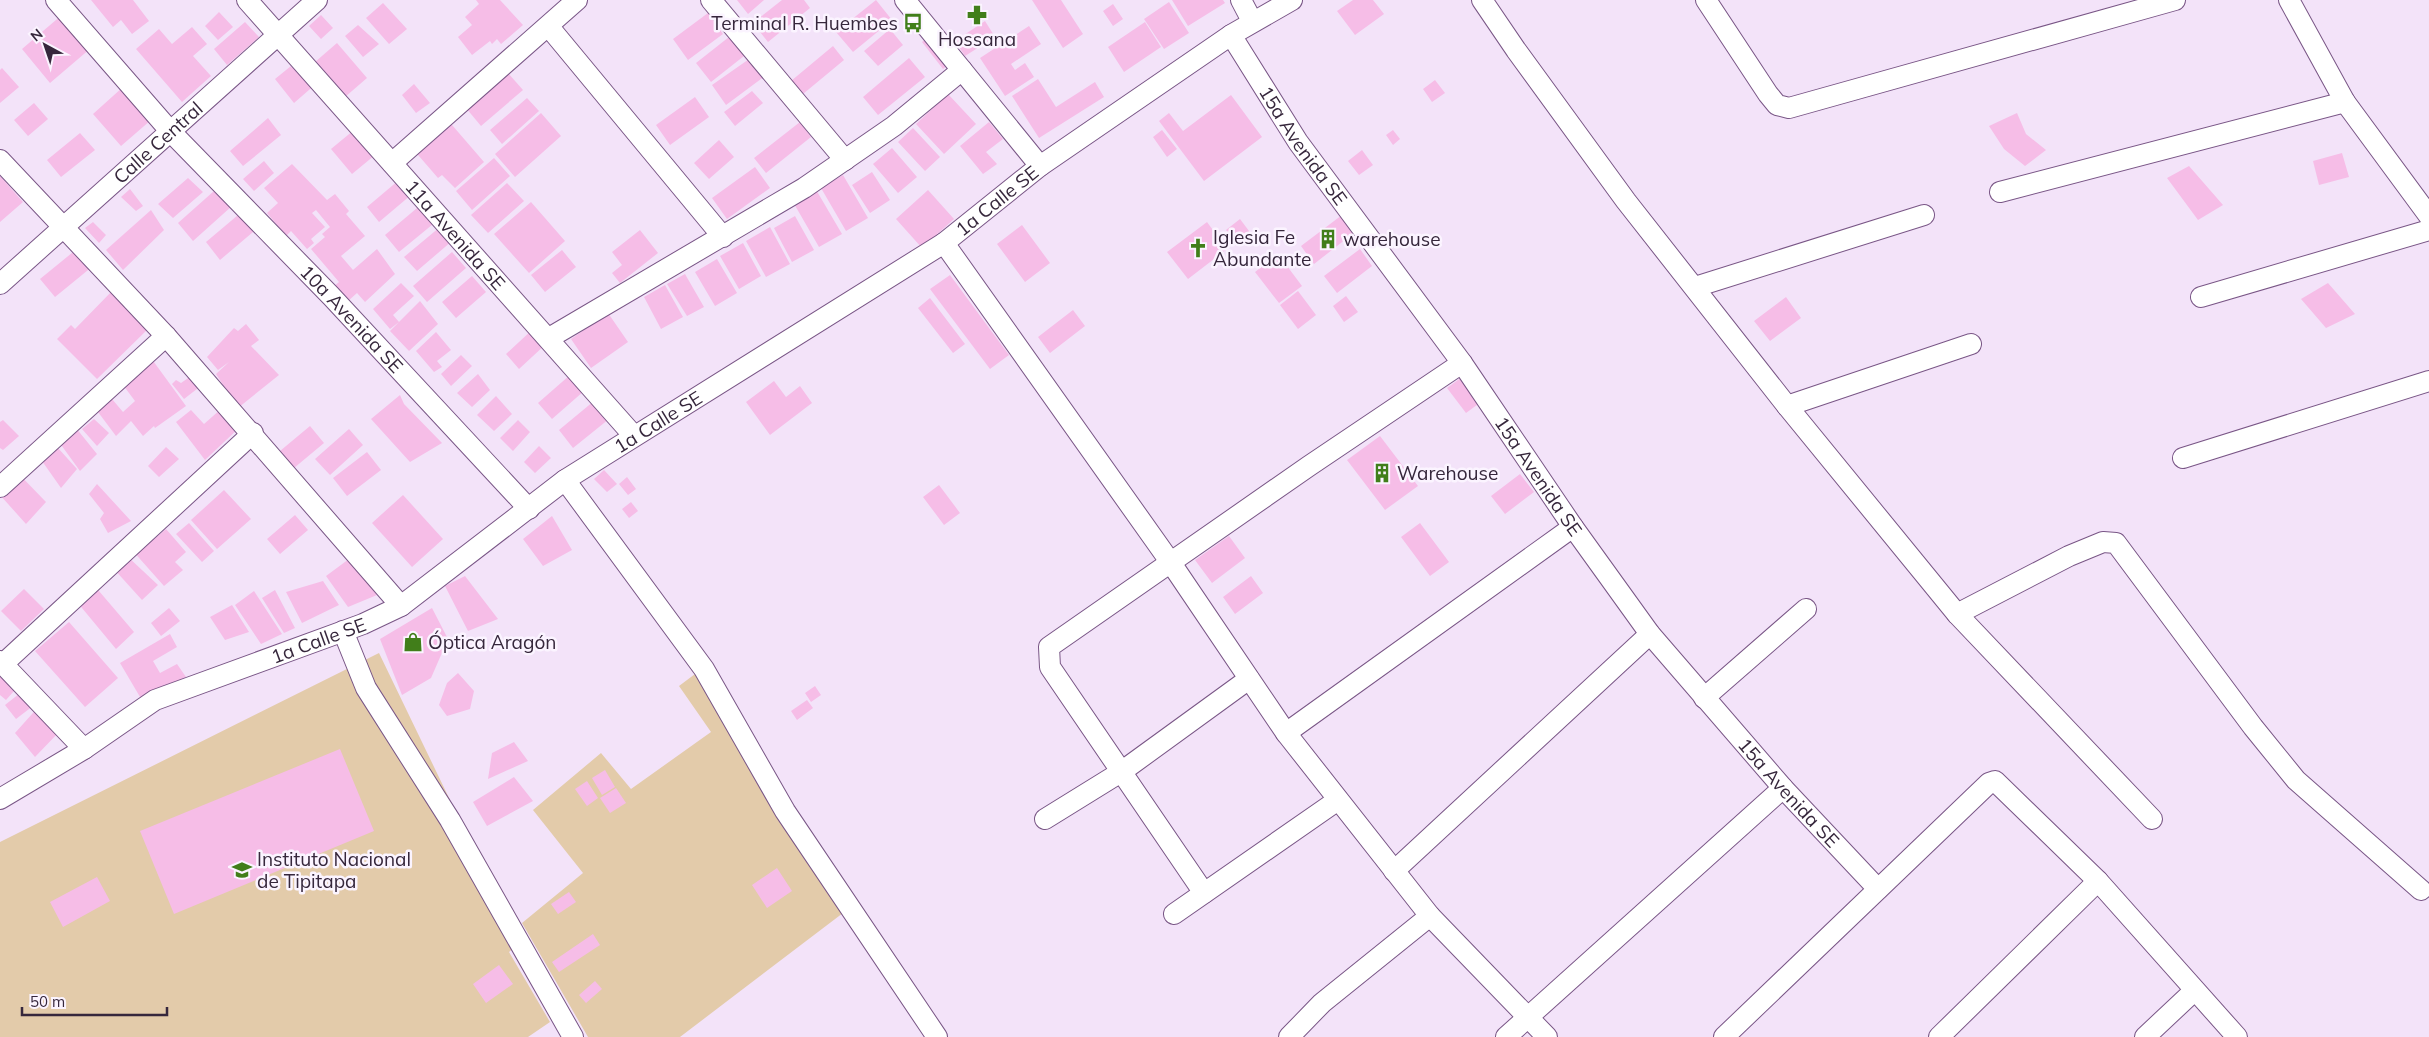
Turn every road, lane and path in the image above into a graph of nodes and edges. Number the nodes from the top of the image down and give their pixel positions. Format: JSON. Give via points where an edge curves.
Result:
{"nodes":[{"id":1,"x":56,"y":0,"type":"edge"},
{"id":2,"x":247,"y":0,"type":"edge"},
{"id":3,"x":317,"y":0,"type":"edge"},
{"id":4,"x":577,"y":0,"type":"edge"},
{"id":5,"x":711,"y":0,"type":"edge"},
{"id":6,"x":905,"y":0,"type":"edge"},
{"id":7,"x":1241,"y":0,"type":"edge"},
{"id":8,"x":1292,"y":0,"type":"edge"},
{"id":9,"x":1482,"y":0,"type":"edge"},
{"id":10,"x":1706,"y":0,"type":"edge"},
{"id":11,"x":2175,"y":0,"type":"edge"},
{"id":12,"x":2289,"y":0,"type":"edge"},
{"id":13,"x":1252,"y":21,"type":"junction"},
{"id":14,"x":549,"y":27,"type":"junction"},
{"id":15,"x":278,"y":34,"type":"junction"},
{"id":16,"x":1232,"y":35,"type":"junction"},
{"id":17,"x":962,"y":70,"type":"junction"},
{"id":18,"x":2345,"y":102,"type":"junction"},
{"id":19,"x":171,"y":132,"type":"junction"},
{"id":20,"x":0,"y":160,"type":"edge"},
{"id":21,"x":845,"y":160,"type":"junction"},
{"id":22,"x":392,"y":163,"type":"junction"},
{"id":23,"x":1040,"y":166,"type":"junction"},
{"id":24,"x":2000,"y":192,"type":"dead end"},
{"id":25,"x":1924,"y":215,"type":"dead end"},
{"id":26,"x":2429,"y":216,"type":"edge"},
{"id":27,"x":64,"y":226,"type":"junction"},
{"id":28,"x":2429,"y":230,"type":"edge"},
{"id":29,"x":723,"y":237,"type":"junction"},
{"id":30,"x":944,"y":243,"type":"junction"},
{"id":31,"x":0,"y":284,"type":"edge"},
{"id":32,"x":1695,"y":287,"type":"junction"},
{"id":33,"x":2201,"y":297,"type":"dead end"},
{"id":34,"x":166,"y":336,"type":"junction"},
{"id":35,"x":549,"y":338,"type":"junction"},
{"id":36,"x":1971,"y":344,"type":"dead end"},
{"id":37,"x":1462,"y":363,"type":"junction"},
{"id":38,"x":2429,"y":381,"type":"edge"},
{"id":39,"x":1787,"y":406,"type":"junction"},
{"id":40,"x":253,"y":433,"type":"junction"},
{"id":41,"x":634,"y":436,"type":"junction"},
{"id":42,"x":2183,"y":458,"type":"dead end"},
{"id":43,"x":565,"y":480,"type":"junction"},
{"id":44,"x":0,"y":487,"type":"edge"},
{"id":45,"x":529,"y":509,"type":"junction"},
{"id":46,"x":1573,"y":527,"type":"junction"},
{"id":47,"x":1171,"y":563,"type":"junction"},
{"id":48,"x":401,"y":606,"type":"junction"},
{"id":49,"x":1806,"y":609,"type":"dead end"},
{"id":50,"x":1957,"y":614,"type":"junction"},
{"id":51,"x":343,"y":631,"type":"junction"},
{"id":52,"x":1650,"y":634,"type":"junction"},
{"id":53,"x":2,"y":663,"type":"edge"},
{"id":54,"x":1249,"y":679,"type":"junction"},
{"id":55,"x":1704,"y":698,"type":"junction"},
{"id":56,"x":1286,"y":733,"type":"junction"},
{"id":57,"x":84,"y":749,"type":"junction"},
{"id":58,"x":1121,"y":772,"type":"junction"},
{"id":59,"x":1783,"y":788,"type":"junction"},
{"id":60,"x":0,"y":799,"type":"edge"},
{"id":61,"x":1338,"y":800,"type":"junction"},
{"id":62,"x":1045,"y":819,"type":"dead end"},
{"id":63,"x":2152,"y":819,"type":"dead end"},
{"id":64,"x":1394,"y":871,"type":"junction"},
{"id":65,"x":2098,"y":881,"type":"junction"},
{"id":66,"x":1878,"y":890,"type":"junction"},
{"id":67,"x":2421,"y":890,"type":"dead end"},
{"id":68,"x":1204,"y":893,"type":"junction"},
{"id":69,"x":1174,"y":914,"type":"dead end"},
{"id":70,"x":1430,"y":916,"type":"junction"},
{"id":71,"x":2194,"y":991,"type":"junction"},
{"id":72,"x":1528,"y":1018,"type":"junction"},
{"id":73,"x":573,"y":1037,"type":"edge"},
{"id":74,"x":937,"y":1037,"type":"edge"},
{"id":75,"x":1289,"y":1037,"type":"edge"},
{"id":76,"x":1506,"y":1037,"type":"edge"},
{"id":77,"x":1547,"y":1037,"type":"edge"},
{"id":78,"x":1724,"y":1037,"type":"edge"},
{"id":79,"x":1939,"y":1037,"type":"edge"},
{"id":80,"x":2145,"y":1037,"type":"edge"},
{"id":81,"x":2237,"y":1037,"type":"edge"}],
"edges":[{"from":1,"to":19,"type":"street","name":"10a Avenida SE"},
{"from":2,"to":15,"type":"street","name":"11a Avenida SE"},
{"from":3,"to":15,"type":"street","name":"Calle Central"},
{"from":4,"to":14,"type":"street"},
{"from":5,"to":21,"type":"street"},
{"from":6,"to":17,"type":"street"},
{"from":7,"to":13,"type":"street"},
{"from":8,"to":13,"type":"street","name":"1a Calle SE"},
{"from":9,"to":32,"type":"street","via":[[1626,201]]},
{"from":10,"to":11,"type":"street","via":[[1776,105],[1788,108]]},
{"from":12,"to":18,"type":"street"},
{"from":13,"to":16,"type":"street","name":"1a Calle SE"},
{"from":14,"to":22,"type":"street"},
{"from":14,"to":29,"type":"street"},
{"from":15,"to":19,"type":"street","name":"Calle Central"},
{"from":15,"to":22,"type":"street","name":"11a Avenida SE"},
{"from":16,"to":23,"type":"street","name":"1a Calle SE"},
{"from":16,"to":37,"type":"street","name":"15a Avenida SE","via":[[1298,142]]},
{"from":17,"to":21,"type":"street","via":[[894,126]]},
{"from":17,"to":23,"type":"street"},
{"from":18,"to":24,"type":"street"},
{"from":18,"to":26,"type":"street"},
{"from":19,"to":27,"type":"street","name":"Calle Central"},
{"from":19,"to":45,"type":"street","name":"10a Avenida SE","via":[[331,296]]},
{"from":20,"to":27,"type":"street"},
{"from":21,"to":29,"type":"street"},
{"from":22,"to":35,"type":"street","name":"11a Avenida SE"},
{"from":23,"to":30,"type":"street","name":"1a Calle SE"},
{"from":25,"to":32,"type":"street"},
{"from":27,"to":31,"type":"street","name":"Calle Central"},
{"from":27,"to":34,"type":"street"},
{"from":28,"to":33,"type":"street"},
{"from":29,"to":35,"type":"street"},
{"from":30,"to":41,"type":"street","name":"1a Calle SE"},
{"from":30,"to":47,"type":"street"},
{"from":32,"to":39,"type":"street"},
{"from":34,"to":40,"type":"street"},
{"from":34,"to":44,"type":"street"},
{"from":35,"to":41,"type":"street","name":"11a Avenida SE"},
{"from":36,"to":39,"type":"street"},
{"from":37,"to":46,"type":"street","name":"15a Avenida SE"},
{"from":37,"to":47,"type":"street"},
{"from":38,"to":42,"type":"street"},
{"from":39,"to":50,"type":"street"},
{"from":40,"to":48,"type":"street"},
{"from":40,"to":53,"type":"street"},
{"from":41,"to":43,"type":"street","name":"1a Calle SE"},
{"from":43,"to":45,"type":"street","name":"1a Calle SE"},
{"from":43,"to":74,"type":"street","via":[[704,669],[785,811]]},
{"from":45,"to":48,"type":"street","name":"1a Calle SE"},
{"from":46,"to":52,"type":"street","name":"15a Avenida SE"},
{"from":46,"to":56,"type":"street"},
{"from":47,"to":54,"type":"street"},
{"from":47,"to":58,"type":"street","via":[[1049,647],[1050,667]]},
{"from":48,"to":51,"type":"street","name":"1a Calle SE"},
{"from":49,"to":55,"type":"street"},
{"from":50,"to":63,"type":"street"},
{"from":50,"to":67,"type":"street","via":[[2069,556],[2103,542],[2116,544],[2252,727],[2296,780]]},
{"from":51,"to":57,"type":"street","name":"1a Calle SE","via":[[155,700]]},
{"from":51,"to":73,"type":"street","via":[[366,688],[450,820]]},
{"from":52,"to":55,"type":"street","name":"15a Avenida SE"},
{"from":52,"to":64,"type":"street"},
{"from":53,"to":57,"type":"street"},
{"from":54,"to":56,"type":"street"},
{"from":54,"to":58,"type":"street"},
{"from":55,"to":59,"type":"street","name":"15a Avenida SE"},
{"from":56,"to":61,"type":"street"},
{"from":57,"to":60,"type":"street","name":"1a Calle SE"},
{"from":58,"to":62,"type":"street"},
{"from":58,"to":68,"type":"street"},
{"from":59,"to":66,"type":"street","name":"15a Avenida SE"},
{"from":59,"to":72,"type":"street"},
{"from":61,"to":64,"type":"street"},
{"from":61,"to":68,"type":"street"},
{"from":64,"to":70,"type":"street"},
{"from":65,"to":66,"type":"street","via":[[1995,781],[1989,783]]},
{"from":65,"to":71,"type":"street"},
{"from":65,"to":79,"type":"street"},
{"from":66,"to":78,"type":"street"},
{"from":68,"to":69,"type":"street"},
{"from":70,"to":72,"type":"street"},
{"from":70,"to":75,"type":"street","via":[[1322,1003]]},
{"from":71,"to":80,"type":"street"},
{"from":71,"to":81,"type":"street"},
{"from":72,"to":76,"type":"street"},
{"from":72,"to":77,"type":"street"}]}
